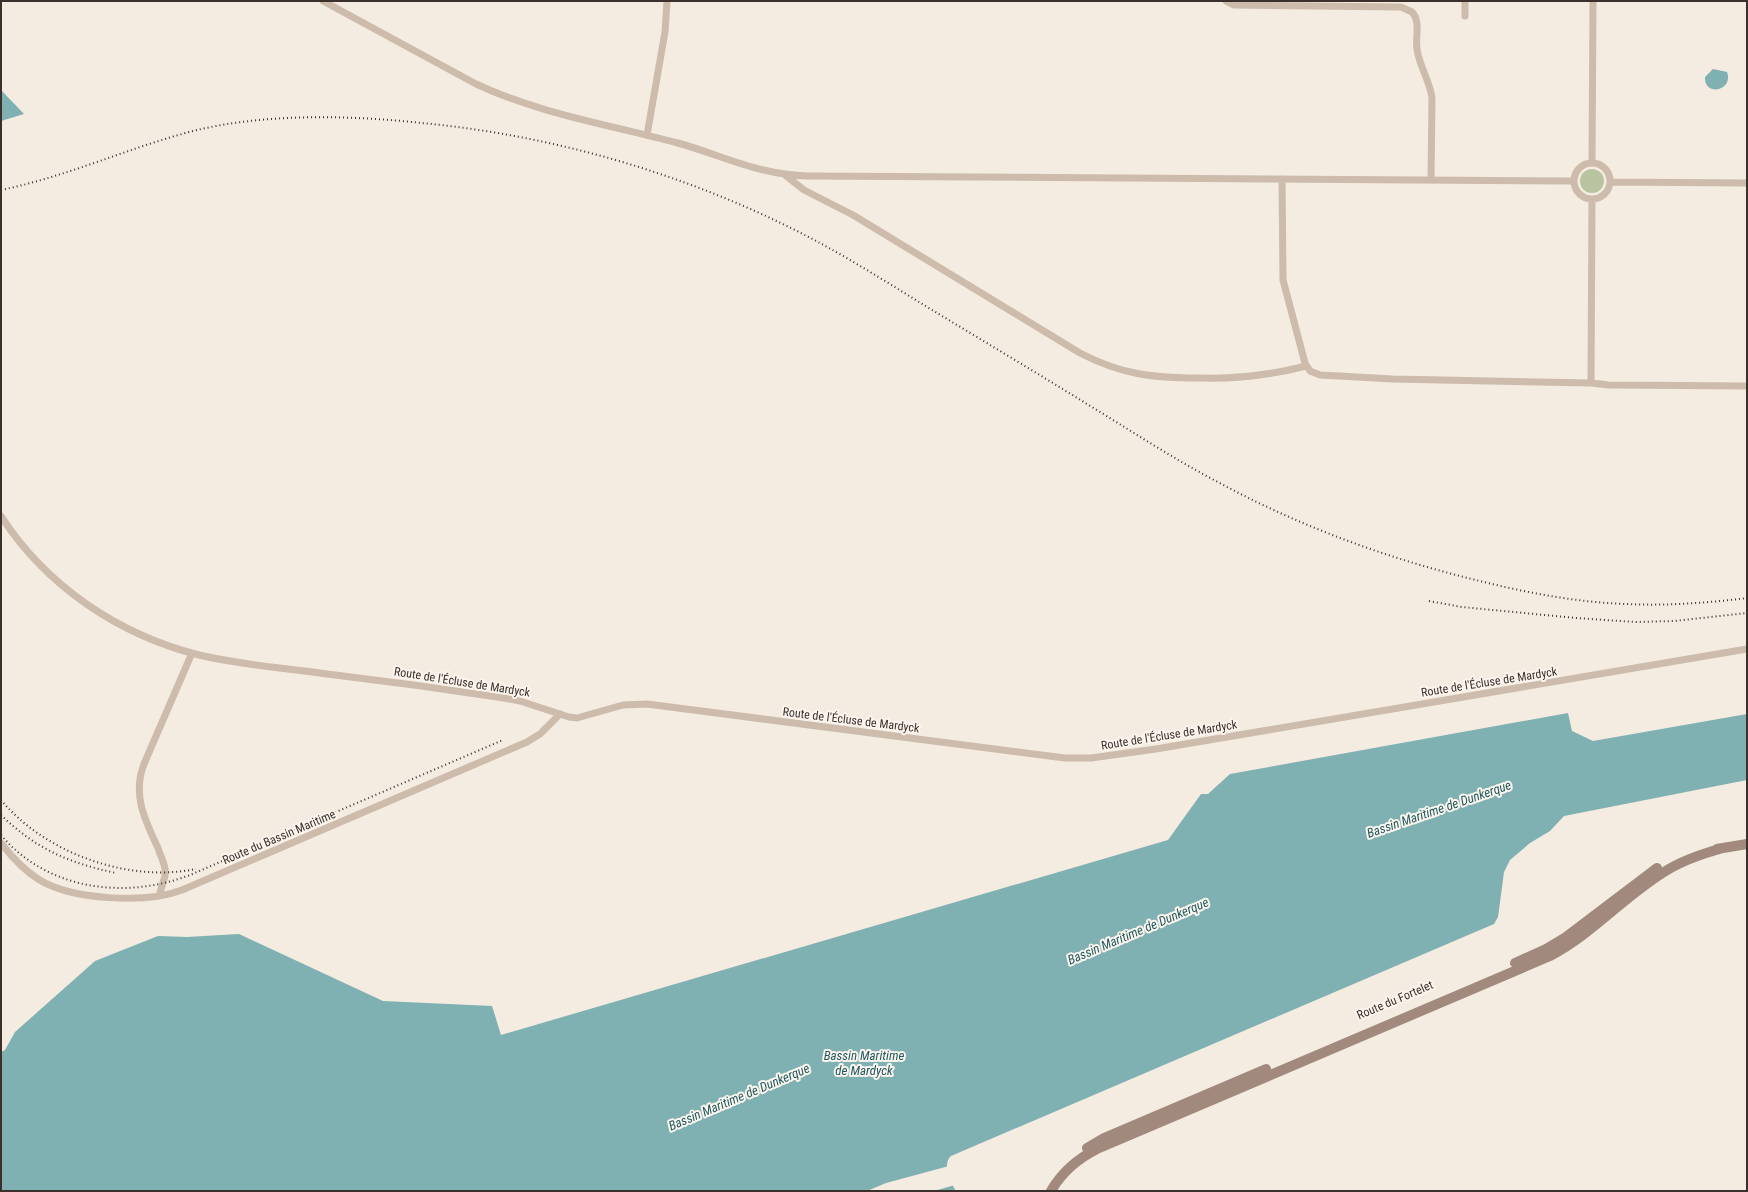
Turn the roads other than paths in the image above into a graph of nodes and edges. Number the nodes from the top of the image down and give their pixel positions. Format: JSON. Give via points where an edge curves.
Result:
{"nodes":[{"id":1,"x":323,"y":1,"type":"edge"},
{"id":2,"x":667,"y":1,"type":"edge"},
{"id":3,"x":1226,"y":1,"type":"edge"},
{"id":4,"x":1465,"y":1,"type":"edge"},
{"id":5,"x":1593,"y":1,"type":"edge"},
{"id":6,"x":1465,"y":16,"type":"dead end"},
{"id":7,"x":647,"y":135,"type":"junction"},
{"id":8,"x":1592,"y":163,"type":"junction"},
{"id":9,"x":785,"y":175,"type":"junction"},
{"id":10,"x":1282,"y":179,"type":"junction"},
{"id":11,"x":1431,"y":180,"type":"junction"},
{"id":12,"x":1574,"y":181,"type":"junction"},
{"id":13,"x":1610,"y":182,"type":"junction"},
{"id":14,"x":1747,"y":183,"type":"edge"},
{"id":15,"x":1592,"y":199,"type":"junction"},
{"id":16,"x":1306,"y":366,"type":"junction"},
{"id":17,"x":1591,"y":383,"type":"junction"},
{"id":18,"x":1747,"y":387,"type":"edge"},
{"id":19,"x":1,"y":516,"type":"edge"},
{"id":20,"x":1747,"y":649,"type":"edge"},
{"id":21,"x":192,"y":652,"type":"junction"},
{"id":22,"x":560,"y":714,"type":"junction"},
{"id":23,"x":1,"y":843,"type":"edge"},
{"id":24,"x":1747,"y":844,"type":"edge"},
{"id":25,"x":159,"y":896,"type":"junction"},
{"id":26,"x":1051,"y":1191,"type":"edge"}],
"edges":[{"from":1,"to":7,"type":"street","via":[[490,91],[521,102]]},
{"from":2,"to":7,"type":"street","via":[[665,32]]},
{"from":3,"to":11,"type":"street","via":[[1234,5],[1401,7],[1412,12],[1416,20],[1418,55],[1432,98]]},
{"from":4,"to":6,"type":"street"},
{"from":5,"to":8,"type":"street"},
{"from":7,"to":9,"type":"street"},
{"from":8,"to":12,"type":"street","via":[[1578,170]]},
{"from":8,"to":13,"type":"street","via":[[1606,169]]},
{"from":9,"to":10,"type":"street"},
{"from":9,"to":16,"type":"street","via":[[804,190],[860,219],[1080,353],[1114,368],[1158,378],[1231,379]]},
{"from":10,"to":11,"type":"street"},
{"from":10,"to":16,"type":"street","via":[[1283,280]]},
{"from":11,"to":12,"type":"street"},
{"from":12,"to":15,"type":"street","via":[[1580,195]]},
{"from":13,"to":14,"type":"street"},
{"from":13,"to":15,"type":"street","via":[[1604,195]]},
{"from":15,"to":17,"type":"street"},
{"from":16,"to":17,"type":"street","via":[[1320,375]]},
{"from":17,"to":18,"type":"street"},
{"from":19,"to":21,"type":"street","name":"Route de l'Écluse de Mardyck","via":[[42,566],[90,606],[139,634]]},
{"from":20,"to":22,"type":"street","name":"Route de l'Écluse de Mardyck","via":[[1091,758],[1038,755],[647,704],[622,706],[577,718]]},
{"from":21,"to":22,"type":"street","name":"Route de l'Écluse de Mardyck","via":[[246,663],[504,698]]},
{"from":21,"to":25,"type":"street","via":[[140,779],[141,808],[165,866]]},
{"from":22,"to":25,"type":"street","name":"Route du Bassin Maritime","via":[[540,734],[527,742],[182,890]]},
{"from":23,"to":25,"type":"street","name":"Route du Bassin Maritime","via":[[31,874],[57,888],[104,897]]},
{"from":24,"to":26,"type":"main road","name":"Route du Fortelet","via":[[1684,856],[1664,864],[1546,949],[1104,1138],[1086,1149],[1060,1176]]}]}
